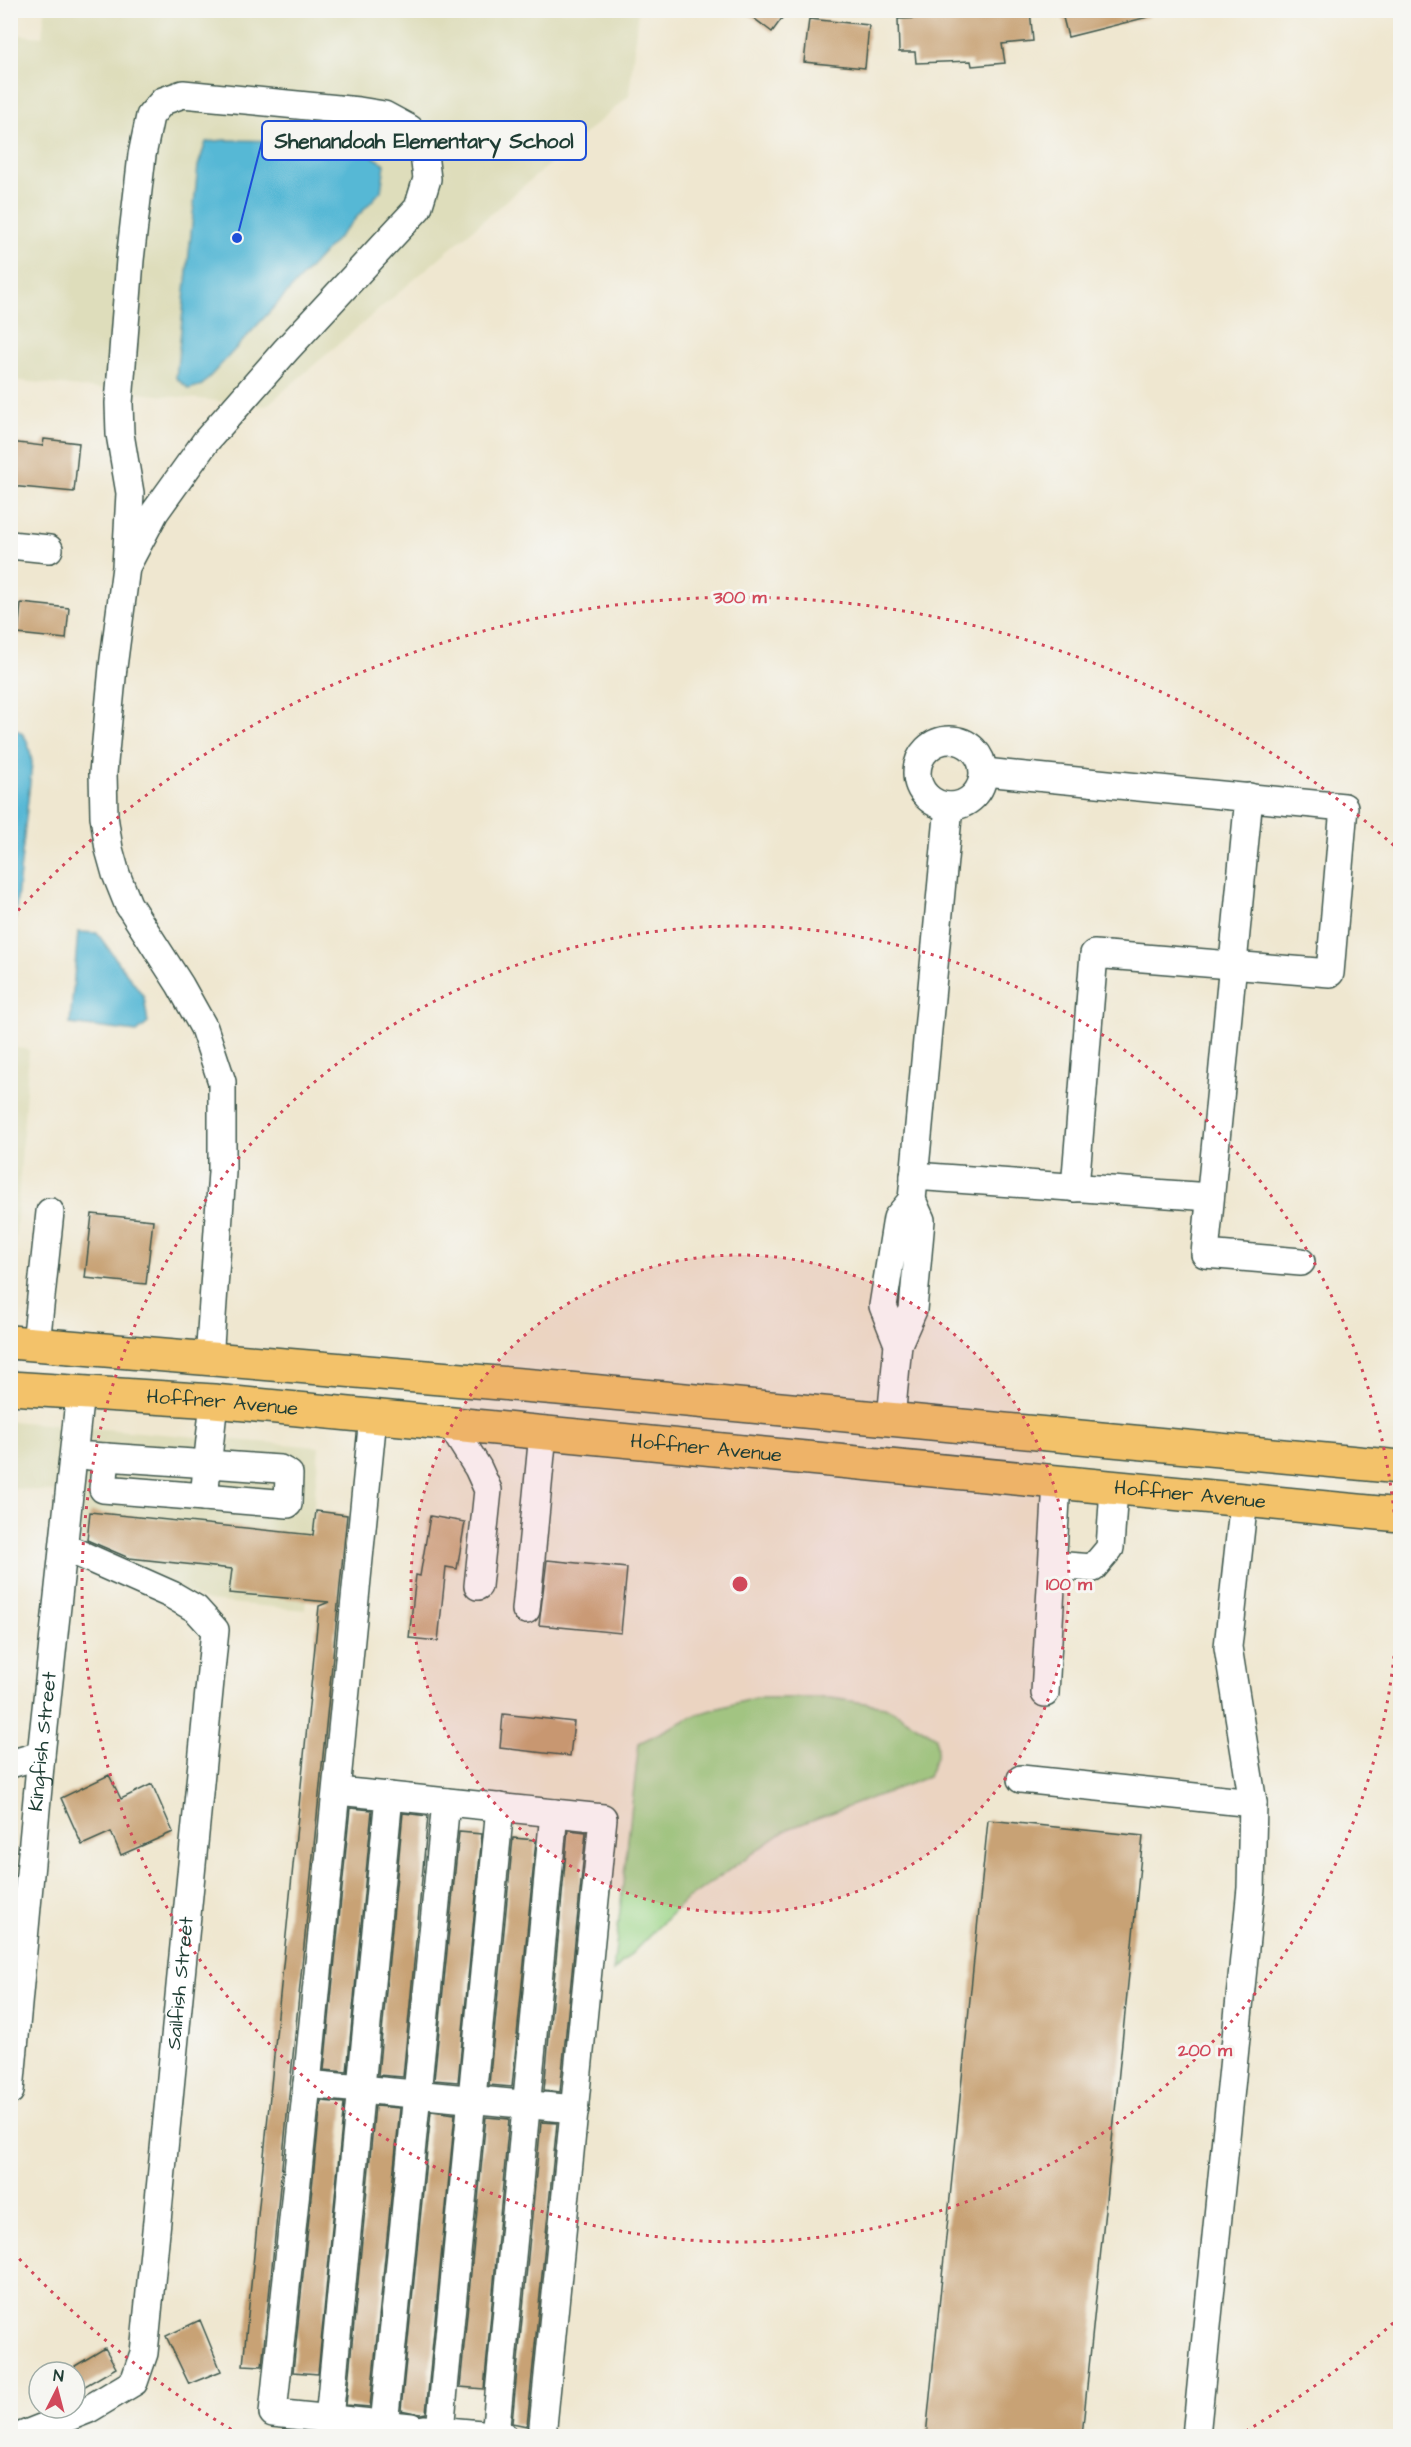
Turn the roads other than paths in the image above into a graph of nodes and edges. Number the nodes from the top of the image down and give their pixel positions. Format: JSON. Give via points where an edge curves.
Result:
{"nodes":[{"id":1,"x":10,"y":545,"type":"edge"},
{"id":2,"x":49,"y":549,"type":"dead end"},
{"id":3,"x":126,"y":567,"type":"junction"},
{"id":4,"x":984,"y":772,"type":"junction"},
{"id":5,"x":1249,"y":797,"type":"junction"},
{"id":6,"x":949,"y":806,"type":"junction"},
{"id":7,"x":1232,"y":965,"type":"junction"},
{"id":8,"x":913,"y":1188,"type":"junction"},
{"id":9,"x":1075,"y":1188,"type":"junction"},
{"id":10,"x":1210,"y":1197,"type":"junction"},
{"id":11,"x":50,"y":1212,"type":"dead end"},
{"id":12,"x":1301,"y":1262,"type":"dead end"},
{"id":13,"x":23,"y":1343,"type":"edge"},
{"id":14,"x":209,"y":1360,"type":"junction"},
{"id":15,"x":485,"y":1382,"type":"junction"},
{"id":16,"x":10,"y":1388,"type":"edge"},
{"id":17,"x":80,"y":1392,"type":"junction"},
{"id":18,"x":213,"y":1401,"type":"junction"},
{"id":19,"x":373,"y":1416,"type":"junction"},
{"id":20,"x":891,"y":1419,"type":"junction"},
{"id":21,"x":452,"y":1425,"type":"junction"},
{"id":22,"x":543,"y":1433,"type":"junction"},
{"id":23,"x":1264,"y":1454,"type":"junction"},
{"id":24,"x":73,"y":1455,"type":"junction"},
{"id":25,"x":106,"y":1457,"type":"junction"},
{"id":26,"x":207,"y":1462,"type":"junction"},
{"id":27,"x":1401,"y":1467,"type":"edge"},
{"id":28,"x":1057,"y":1482,"type":"junction"},
{"id":29,"x":1401,"y":1485,"type":"edge"},
{"id":30,"x":1114,"y":1488,"type":"junction"},
{"id":31,"x":204,"y":1497,"type":"junction"},
{"id":32,"x":1244,"y":1499,"type":"junction"},
{"id":33,"x":1401,"y":1515,"type":"edge"},
{"id":34,"x":64,"y":1546,"type":"junction"},
{"id":35,"x":1053,"y":1565,"type":"junction"},
{"id":36,"x":478,"y":1586,"type":"dead end"},
{"id":37,"x":526,"y":1610,"type":"dead end"},
{"id":38,"x":1045,"y":1693,"type":"dead end"},
{"id":39,"x":41,"y":1755,"type":"junction"},
{"id":40,"x":10,"y":1764,"type":"edge"},
{"id":41,"x":1021,"y":1779,"type":"dead end"},
{"id":42,"x":337,"y":1791,"type":"junction"},
{"id":43,"x":390,"y":1796,"type":"junction"},
{"id":44,"x":446,"y":1802,"type":"junction"},
{"id":45,"x":1254,"y":1803,"type":"junction"},
{"id":46,"x":500,"y":1807,"type":"junction"},
{"id":47,"x":554,"y":1813,"type":"junction"},
{"id":48,"x":307,"y":2084,"type":"junction"},
{"id":49,"x":361,"y":2090,"type":"junction"},
{"id":50,"x":10,"y":2091,"type":"edge"},
{"id":51,"x":416,"y":2095,"type":"junction"},
{"id":52,"x":472,"y":2100,"type":"junction"},
{"id":53,"x":526,"y":2105,"type":"junction"},
{"id":54,"x":575,"y":2109,"type":"junction"},
{"id":55,"x":330,"y":2419,"type":"junction"},
{"id":56,"x":384,"y":2425,"type":"junction"},
{"id":57,"x":440,"y":2430,"type":"junction"},
{"id":58,"x":411,"y":2432,"type":"edge"},
{"id":59,"x":21,"y":2436,"type":"edge"},
{"id":60,"x":495,"y":2436,"type":"edge"},
{"id":61,"x":504,"y":2436,"type":"edge"},
{"id":62,"x":542,"y":2436,"type":"edge"},
{"id":63,"x":1196,"y":2436,"type":"edge"}],
"edges":[{"from":1,"to":2,"type":"street"},
{"from":3,"to":3,"type":"street","via":[[155,512],[206,441],[418,208],[427,179],[424,154],[410,129],[384,116],[358,111],[183,94],[163,101],[150,116],[130,260],[119,403],[130,493]]},
{"from":3,"to":14,"type":"street","via":[[104,761],[104,816],[108,849],[124,894],[204,1028],[222,1082],[222,1172]]},
{"from":4,"to":5,"type":"street"},
{"from":4,"to":6,"type":"street","via":[[969,800]]},
{"from":4,"to":6,"type":"street","via":[[976,751],[957,740],[946,740],[927,749],[917,768],[921,789],[928,798]]},
{"from":5,"to":7,"type":"street"},
{"from":5,"to":7,"type":"street","via":[[1344,807],[1330,974]]},
{"from":6,"to":8,"type":"street"},
{"from":7,"to":9,"type":"street","via":[[1094,954]]},
{"from":7,"to":10,"type":"street"},
{"from":8,"to":9,"type":"street"},
{"from":8,"to":20,"type":"street","via":[[921,1220],[913,1310],[898,1344]]},
{"from":9,"to":10,"type":"street"},
{"from":10,"to":12,"type":"street","via":[[1205,1254]]},
{"from":11,"to":13,"type":"street"},
{"from":13,"to":14,"type":"main road"},
{"from":14,"to":15,"type":"main road"},
{"from":14,"to":17,"type":"main road","via":[[196,1376],[165,1386],[110,1382]]},
{"from":15,"to":18,"type":"main road","via":[[439,1393],[246,1378]]},
{"from":15,"to":20,"type":"main road"},
{"from":16,"to":17,"type":"main road","name":"Hoffner Avenue"},
{"from":17,"to":18,"type":"main road","name":"Hoffner Avenue"},
{"from":17,"to":24,"type":"street","name":"Kingfish Street"},
{"from":18,"to":19,"type":"main road","name":"Hoffner Avenue"},
{"from":18,"to":26,"type":"street"},
{"from":19,"to":21,"type":"main road","name":"Hoffner Avenue"},
{"from":19,"to":42,"type":"street"},
{"from":20,"to":23,"type":"main road"},
{"from":21,"to":22,"type":"main road","name":"Hoffner Avenue"},
{"from":21,"to":36,"type":"street","via":[[488,1490]]},
{"from":22,"to":28,"type":"main road","name":"Hoffner Avenue"},
{"from":22,"to":37,"type":"street"},
{"from":23,"to":27,"type":"main road"},
{"from":23,"to":28,"type":"main road","via":[[1233,1462],[1200,1464],[1107,1455],[1079,1458],[1065,1467]]},
{"from":24,"to":25,"type":"street"},
{"from":24,"to":34,"type":"street","name":"Kingfish Street"},
{"from":25,"to":26,"type":"street"},
{"from":25,"to":31,"type":"street","via":[[103,1489]]},
{"from":26,"to":31,"type":"street"},
{"from":26,"to":31,"type":"street","via":[[280,1469],[289,1474],[288,1504]]},
{"from":28,"to":30,"type":"main road","name":"Hoffner Avenue"},
{"from":28,"to":35,"type":"street"},
{"from":29,"to":32,"type":"main road","via":[[1304,1476],[1277,1478]]},
{"from":30,"to":32,"type":"main road","name":"Hoffner Avenue"},
{"from":30,"to":35,"type":"street","via":[[1110,1548],[1093,1568]]},
{"from":32,"to":33,"type":"main road","name":"Hoffner Avenue"},
{"from":32,"to":45,"type":"street","via":[[1228,1647]]},
{"from":34,"to":39,"type":"street","name":"Kingfish Street"},
{"from":34,"to":59,"type":"street","name":"Sailfish Street","via":[[172,1595],[196,1609],[215,1630],[144,2353],[134,2382],[89,2409]]},
{"from":35,"to":38,"type":"street"},
{"from":39,"to":40,"type":"street"},
{"from":39,"to":50,"type":"street","name":"Kingfish Street"},
{"from":41,"to":45,"type":"street"},
{"from":42,"to":43,"type":"street"},
{"from":42,"to":48,"type":"street"},
{"from":43,"to":44,"type":"street"},
{"from":43,"to":49,"type":"street"},
{"from":44,"to":46,"type":"street"},
{"from":44,"to":51,"type":"street"},
{"from":45,"to":63,"type":"street","via":[[1251,1888]]},
{"from":46,"to":47,"type":"street"},
{"from":46,"to":52,"type":"street"},
{"from":47,"to":53,"type":"street"},
{"from":47,"to":54,"type":"street","via":[[603,1818]]},
{"from":48,"to":49,"type":"street"},
{"from":48,"to":55,"type":"street","via":[[273,2413]]},
{"from":49,"to":51,"type":"street"},
{"from":49,"to":55,"type":"street"},
{"from":51,"to":52,"type":"street"},
{"from":51,"to":56,"type":"street"},
{"from":52,"to":53,"type":"street"},
{"from":52,"to":57,"type":"street"},
{"from":53,"to":54,"type":"street"},
{"from":53,"to":60,"type":"street"},
{"from":54,"to":62,"type":"street"},
{"from":55,"to":56,"type":"street"},
{"from":56,"to":58,"type":"street"},
{"from":57,"to":58,"type":"street"},
{"from":57,"to":60,"type":"street"},
{"from":60,"to":61,"type":"street"}]}
